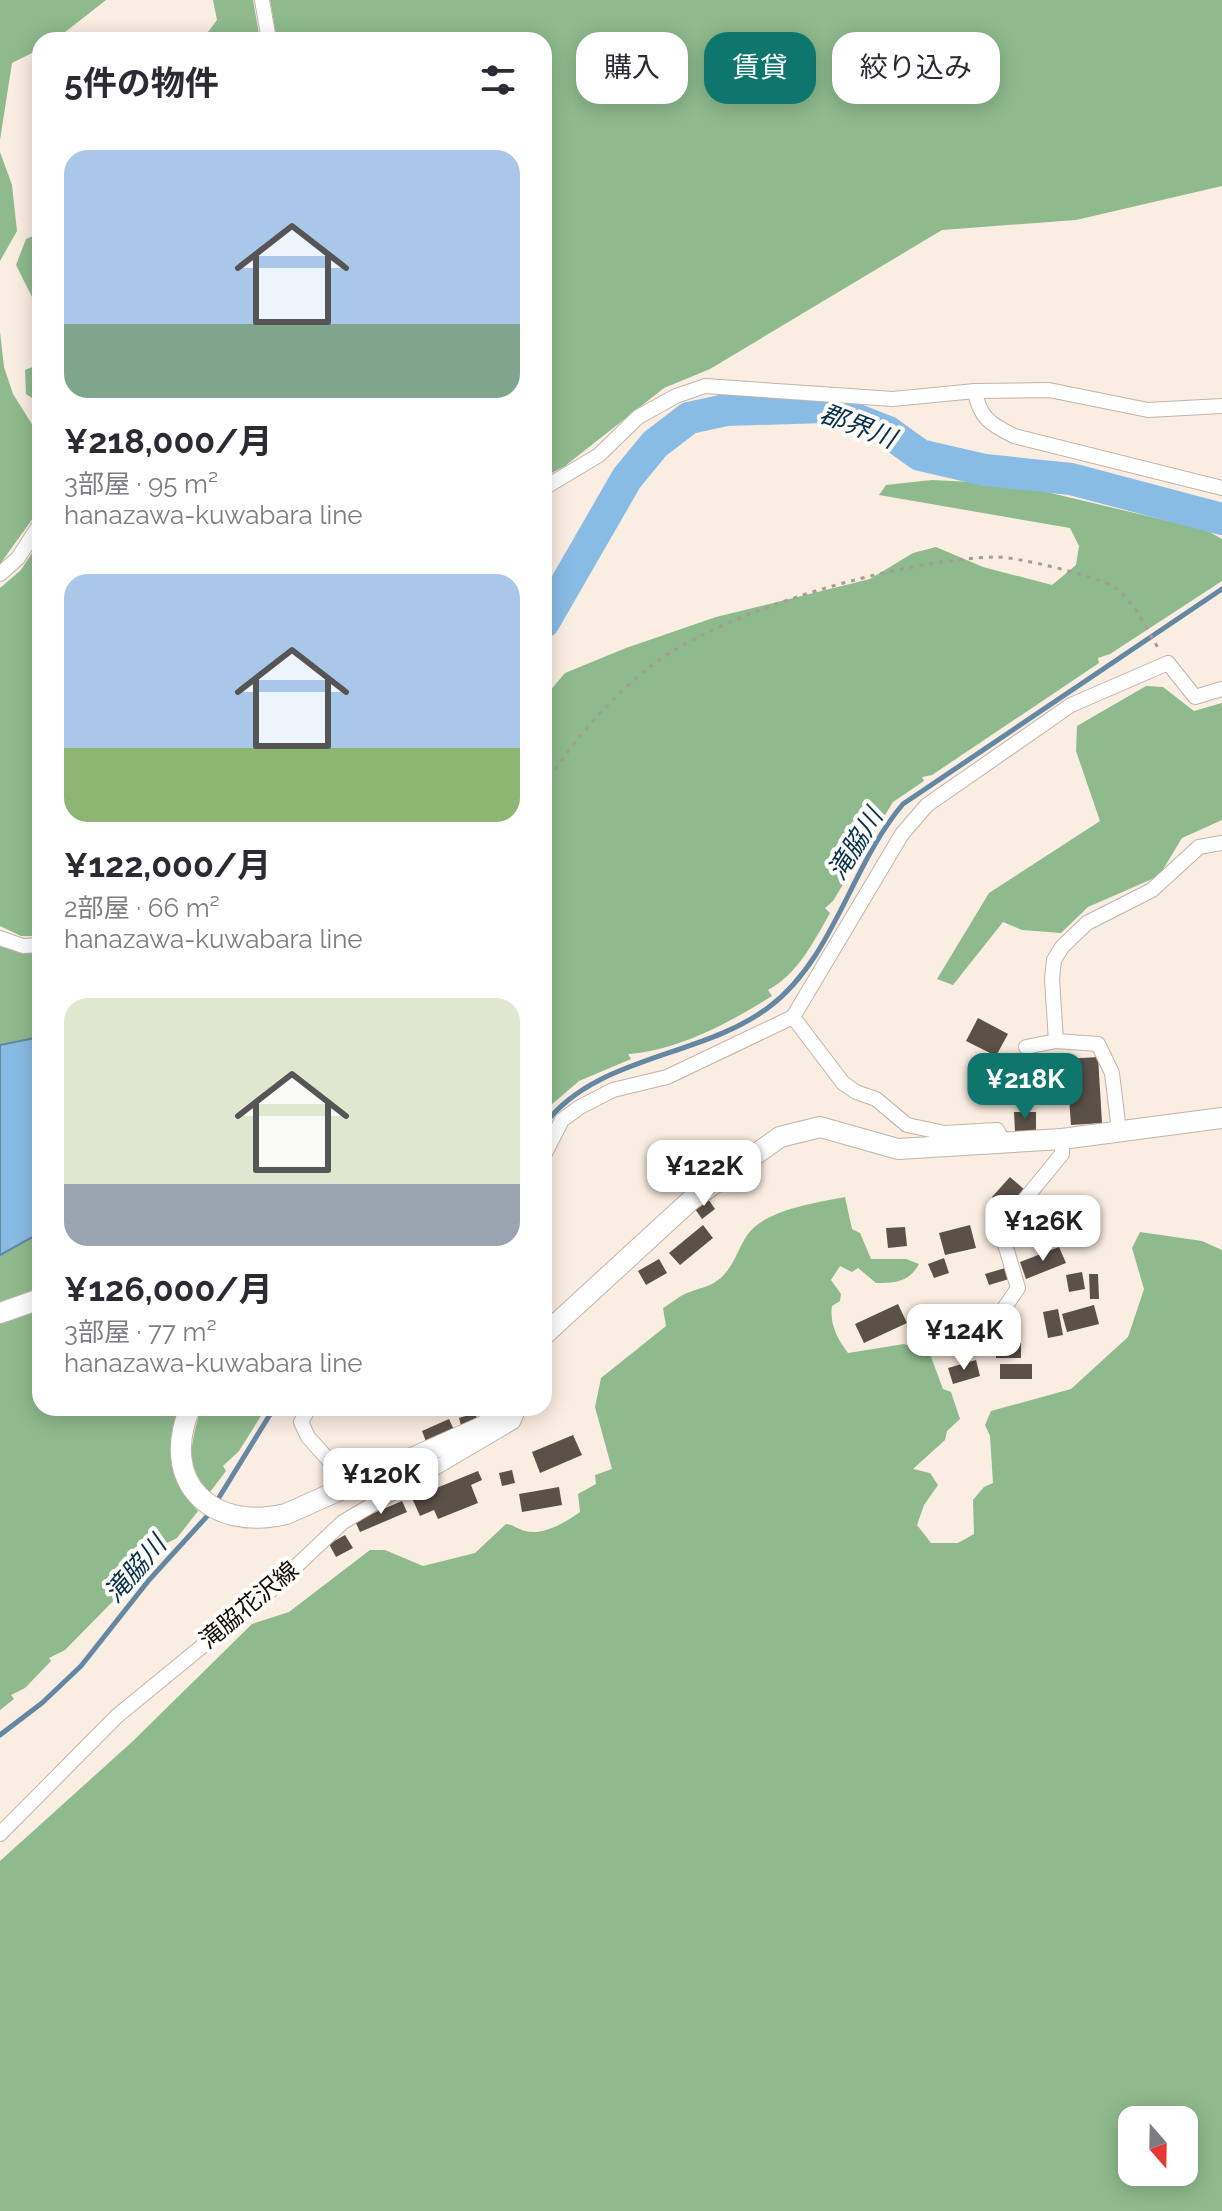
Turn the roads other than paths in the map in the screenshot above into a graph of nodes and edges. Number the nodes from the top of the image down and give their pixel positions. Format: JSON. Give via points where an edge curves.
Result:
{"nodes":[{"id":1,"x":262,"y":0,"type":"edge"},
{"id":2,"x":268,"y":32,"type":"edge"},
{"id":3,"x":975,"y":391,"type":"junction"},
{"id":4,"x":1222,"y":406,"type":"edge"},
{"id":5,"x":552,"y":483,"type":"edge"},
{"id":6,"x":1222,"y":488,"type":"edge"},
{"id":7,"x":32,"y":536,"type":"edge"},
{"id":8,"x":0,"y":574,"type":"edge"},
{"id":9,"x":1222,"y":689,"type":"edge"},
{"id":10,"x":1222,"y":843,"type":"edge"},
{"id":11,"x":0,"y":938,"type":"edge"},
{"id":12,"x":32,"y":945,"type":"edge"},
{"id":13,"x":793,"y":1017,"type":"junction"},
{"id":14,"x":1056,"y":1041,"type":"junction"},
{"id":15,"x":1026,"y":1047,"type":"dead end"},
{"id":16,"x":1222,"y":1118,"type":"edge"},
{"id":17,"x":1119,"y":1131,"type":"junction"},
{"id":18,"x":552,"y":1139,"type":"edge"},
{"id":19,"x":1062,"y":1139,"type":"junction"},
{"id":20,"x":1004,"y":1143,"type":"junction"},
{"id":21,"x":32,"y":1302,"type":"edge"},
{"id":22,"x":0,"y":1313,"type":"edge"},
{"id":23,"x":552,"y":1328,"type":"edge"},
{"id":24,"x":981,"y":1342,"type":"dead end"},
{"id":25,"x":187,"y":1416,"type":"edge"},
{"id":26,"x":304,"y":1416,"type":"edge"},
{"id":27,"x":495,"y":1416,"type":"edge"},
{"id":28,"x":516,"y":1416,"type":"edge"},
{"id":29,"x":352,"y":1486,"type":"junction"},
{"id":30,"x":0,"y":1834,"type":"edge"}],
"edges":[{"from":1,"to":2,"type":"street"},
{"from":3,"to":4,"type":"street","via":[[1049,390],[1148,410]]},
{"from":3,"to":5,"type":"street","via":[[893,399],[705,386],[638,417],[599,455]]},
{"from":3,"to":6,"type":"street","via":[[990,424],[1014,436]]},
{"from":7,"to":8,"type":"street"},
{"from":9,"to":13,"type":"street","via":[[1195,697],[1168,663],[1071,705],[927,805],[894,847]]},
{"from":10,"to":14,"type":"street","via":[[1199,847],[1159,884],[1087,923],[1062,947],[1052,979]]},
{"from":11,"to":12,"type":"street"},
{"from":13,"to":18,"type":"street","via":[[667,1077],[613,1090],[562,1120]]},
{"from":13,"to":20,"type":"street","via":[[843,1083],[876,1099],[907,1125],[945,1133],[997,1130]]},
{"from":14,"to":15,"type":"street"},
{"from":14,"to":17,"type":"street","via":[[1098,1044],[1112,1073]]},
{"from":16,"to":17,"type":"main road"},
{"from":17,"to":19,"type":"main road"},
{"from":19,"to":20,"type":"main road"},
{"from":19,"to":24,"type":"street","via":[[1062,1154],[1007,1221],[1002,1234],[1018,1288]]},
{"from":20,"to":23,"type":"main road","via":[[898,1149],[820,1127],[780,1137],[691,1200]]},
{"from":21,"to":22,"type":"main road"},
{"from":25,"to":29,"type":"main road","via":[[180,1433],[189,1484],[222,1512],[258,1520]]},
{"from":26,"to":29,"type":"street","via":[[301,1422],[308,1437]]},
{"from":27,"to":29,"type":"main road","via":[[484,1426]]},
{"from":28,"to":30,"type":"street","name":"滝脇花沢線","via":[[343,1522],[271,1590],[117,1716]]}]}
